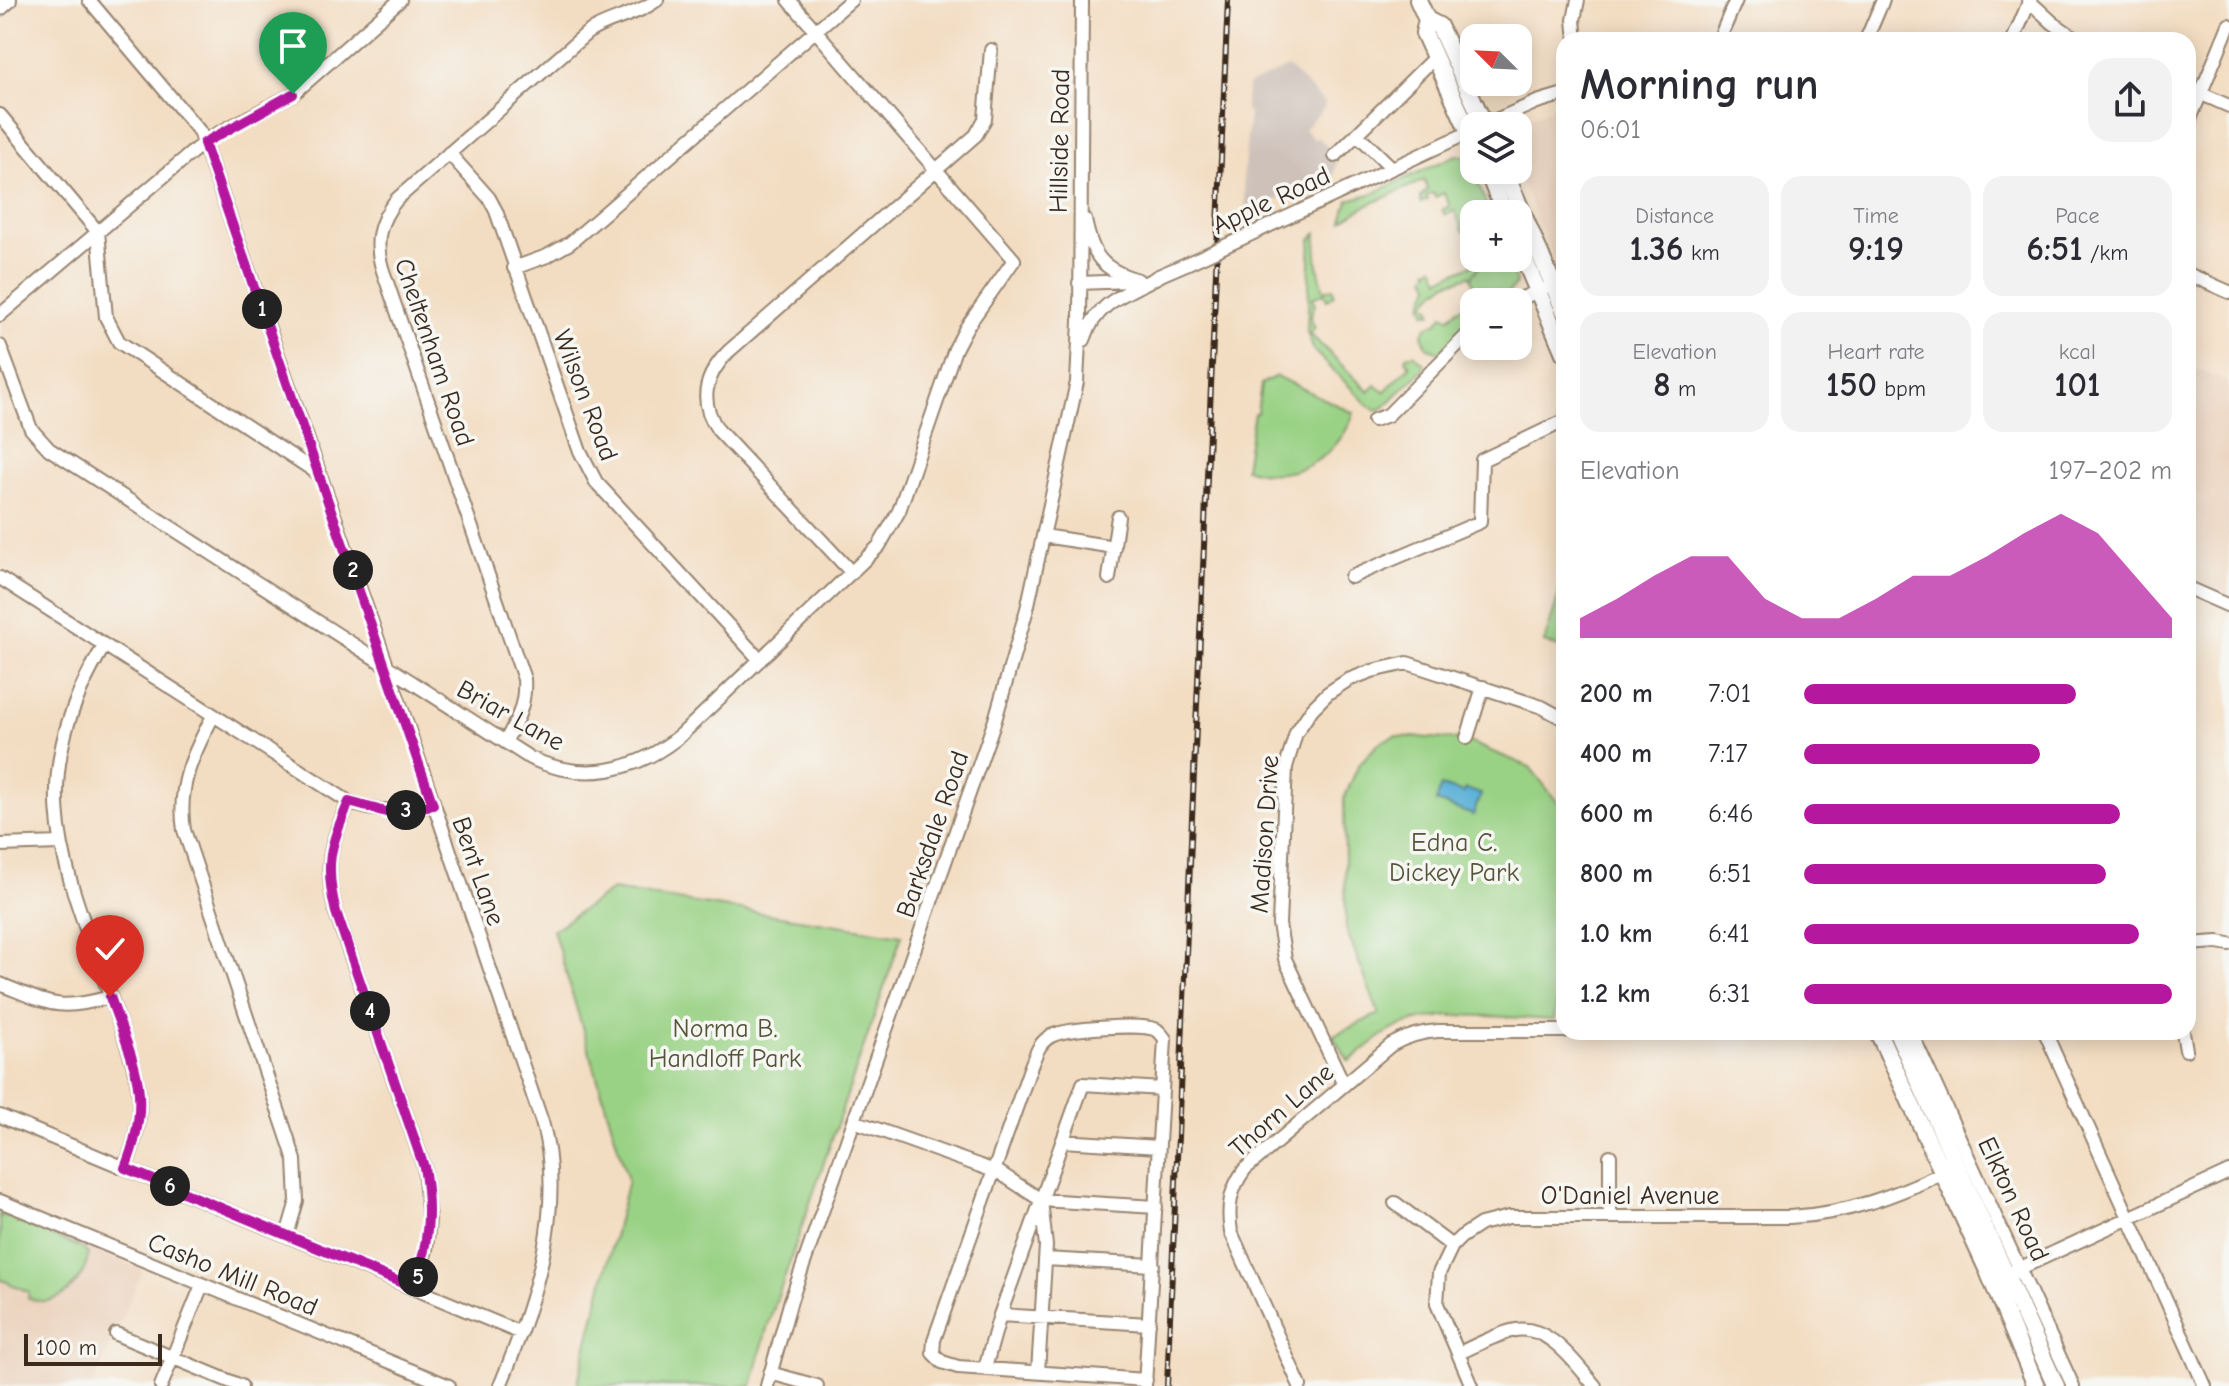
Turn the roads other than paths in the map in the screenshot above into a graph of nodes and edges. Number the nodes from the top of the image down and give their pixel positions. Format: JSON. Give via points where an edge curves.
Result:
{"nodes":[{"id":1,"x":8,"y":0,"type":"edge"},
{"id":2,"x":89,"y":0,"type":"edge"},
{"id":3,"x":400,"y":0,"type":"edge"},
{"id":4,"x":657,"y":0,"type":"edge"},
{"id":5,"x":789,"y":0,"type":"edge"},
{"id":6,"x":851,"y":0,"type":"edge"},
{"id":7,"x":1082,"y":0,"type":"edge"},
{"id":8,"x":1418,"y":0,"type":"edge"},
{"id":9,"x":1578,"y":0,"type":"edge"},
{"id":10,"x":1736,"y":0,"type":"edge"},
{"id":11,"x":1883,"y":0,"type":"edge"},
{"id":12,"x":2029,"y":1,"type":"edge"},
{"id":13,"x":0,"y":7,"type":"edge"},
{"id":14,"x":1427,"y":20,"type":"junction"},
{"id":15,"x":2229,"y":25,"type":"edge"},
{"id":16,"x":816,"y":31,"type":"junction"},
{"id":17,"x":1575,"y":32,"type":"edge"},
{"id":18,"x":1722,"y":32,"type":"edge"},
{"id":19,"x":1869,"y":32,"type":"edge"},
{"id":20,"x":2016,"y":32,"type":"edge"},
{"id":21,"x":2066,"y":32,"type":"edge"},
{"id":22,"x":991,"y":50,"type":"dead end"},
{"id":23,"x":1435,"y":57,"type":"junction"},
{"id":24,"x":2196,"y":87,"type":"edge"},
{"id":25,"x":2196,"y":92,"type":"edge"},
{"id":26,"x":1556,"y":96,"type":"edge"},
{"id":27,"x":2229,"y":106,"type":"edge"},
{"id":28,"x":1467,"y":112,"type":"edge"},
{"id":29,"x":1471,"y":112,"type":"edge"},
{"id":30,"x":1516,"y":112,"type":"edge"},
{"id":31,"x":0,"y":115,"type":"edge"},
{"id":32,"x":1357,"y":134,"type":"junction"},
{"id":33,"x":1460,"y":138,"type":"edge"},
{"id":34,"x":204,"y":143,"type":"junction"},
{"id":35,"x":449,"y":153,"type":"junction"},
{"id":36,"x":1335,"y":156,"type":"dead end"},
{"id":37,"x":1392,"y":168,"type":"junction"},
{"id":38,"x":937,"y":171,"type":"junction"},
{"id":39,"x":1509,"y":184,"type":"edge"},
{"id":40,"x":1080,"y":197,"type":"junction"},
{"id":41,"x":98,"y":232,"type":"junction"},
{"id":42,"x":1532,"y":267,"type":"edge"},
{"id":43,"x":514,"y":268,"type":"junction"},
{"id":44,"x":1161,"y":275,"type":"junction"},
{"id":45,"x":2196,"y":278,"type":"edge"},
{"id":46,"x":1138,"y":280,"type":"junction"},
{"id":47,"x":1079,"y":283,"type":"junction"},
{"id":48,"x":1545,"y":288,"type":"junction"},
{"id":49,"x":2229,"y":292,"type":"edge"},
{"id":50,"x":1532,"y":294,"type":"edge"},
{"id":51,"x":1556,"y":301,"type":"edge"},
{"id":52,"x":0,"y":315,"type":"edge"},
{"id":53,"x":1556,"y":326,"type":"edge"},
{"id":54,"x":1460,"y":342,"type":"edge"},
{"id":55,"x":0,"y":346,"type":"edge"},
{"id":56,"x":1078,"y":369,"type":"junction"},
{"id":57,"x":1374,"y":420,"type":"dead end"},
{"id":58,"x":1556,"y":425,"type":"edge"},
{"id":59,"x":319,"y":474,"type":"junction"},
{"id":60,"x":1118,"y":517,"type":"dead end"},
{"id":61,"x":1044,"y":536,"type":"junction"},
{"id":62,"x":1114,"y":547,"type":"junction"},
{"id":63,"x":852,"y":573,"type":"junction"},
{"id":64,"x":1351,"y":577,"type":"dead end"},
{"id":65,"x":1109,"y":578,"type":"dead end"},
{"id":66,"x":4,"y":581,"type":"edge"},
{"id":67,"x":2196,"y":592,"type":"edge"},
{"id":68,"x":0,"y":595,"type":"edge"},
{"id":69,"x":2229,"y":606,"type":"edge"},
{"id":70,"x":104,"y":646,"type":"junction"},
{"id":71,"x":760,"y":660,"type":"junction"},
{"id":72,"x":387,"y":666,"type":"junction"},
{"id":73,"x":1483,"y":687,"type":"junction"},
{"id":74,"x":1556,"y":715,"type":"edge"},
{"id":75,"x":213,"y":716,"type":"junction"},
{"id":76,"x":1467,"y":738,"type":"dead end"},
{"id":77,"x":505,"y":742,"type":"junction"},
{"id":78,"x":349,"y":802,"type":"junction"},
{"id":79,"x":433,"y":805,"type":"junction"},
{"id":80,"x":60,"y":843,"type":"junction"},
{"id":81,"x":0,"y":845,"type":"edge"},
{"id":82,"x":2196,"y":943,"type":"edge"},
{"id":83,"x":2229,"y":944,"type":"edge"},
{"id":84,"x":0,"y":984,"type":"edge"},
{"id":85,"x":110,"y":997,"type":"junction"},
{"id":86,"x":1556,"y":1031,"type":"edge"},
{"id":87,"x":1882,"y":1040,"type":"edge"},
{"id":88,"x":1900,"y":1040,"type":"edge"},
{"id":89,"x":1914,"y":1040,"type":"edge"},
{"id":90,"x":2049,"y":1040,"type":"edge"},
{"id":91,"x":2184,"y":1040,"type":"edge"},
{"id":92,"x":2186,"y":1050,"type":"dead end"},
{"id":93,"x":1344,"y":1085,"type":"junction"},
{"id":94,"x":1162,"y":1089,"type":"junction"},
{"id":95,"x":0,"y":1116,"type":"edge"},
{"id":96,"x":854,"y":1121,"type":"junction"},
{"id":97,"x":1062,"y":1141,"type":"junction"},
{"id":98,"x":1159,"y":1147,"type":"junction"},
{"id":99,"x":1610,"y":1156,"type":"dead end"},
{"id":100,"x":125,"y":1168,"type":"junction"},
{"id":101,"x":992,"y":1170,"type":"junction"},
{"id":102,"x":1951,"y":1170,"type":"junction"},
{"id":103,"x":2229,"y":1172,"type":"edge"},
{"id":104,"x":1041,"y":1200,"type":"junction"},
{"id":105,"x":0,"y":1201,"type":"edge"},
{"id":106,"x":1395,"y":1203,"type":"dead end"},
{"id":107,"x":1156,"y":1207,"type":"junction"},
{"id":108,"x":1610,"y":1217,"type":"junction"},
{"id":109,"x":2129,"y":1218,"type":"junction"},
{"id":110,"x":287,"y":1235,"type":"junction"},
{"id":111,"x":1452,"y":1246,"type":"junction"},
{"id":112,"x":1045,"y":1259,"type":"junction"},
{"id":113,"x":1153,"y":1265,"type":"junction"},
{"id":114,"x":1988,"y":1271,"type":"junction"},
{"id":115,"x":2013,"y":1271,"type":"junction"},
{"id":116,"x":202,"y":1285,"type":"junction"},
{"id":117,"x":414,"y":1288,"type":"junction"},
{"id":118,"x":1000,"y":1315,"type":"junction"},
{"id":119,"x":1042,"y":1317,"type":"junction"},
{"id":120,"x":1149,"y":1324,"type":"junction"},
{"id":121,"x":521,"y":1333,"type":"junction"},
{"id":122,"x":116,"y":1334,"type":"dead end"},
{"id":123,"x":1459,"y":1353,"type":"junction"},
{"id":124,"x":172,"y":1358,"type":"junction"},
{"id":125,"x":985,"y":1368,"type":"junction"},
{"id":126,"x":1038,"y":1372,"type":"junction"},
{"id":127,"x":769,"y":1380,"type":"edge"},
{"id":128,"x":1145,"y":1383,"type":"edge"},
{"id":129,"x":161,"y":1386,"type":"edge"},
{"id":130,"x":241,"y":1386,"type":"edge"},
{"id":131,"x":449,"y":1386,"type":"edge"},
{"id":132,"x":500,"y":1386,"type":"edge"},
{"id":133,"x":817,"y":1386,"type":"edge"},
{"id":134,"x":1300,"y":1386,"type":"edge"},
{"id":135,"x":1472,"y":1386,"type":"edge"},
{"id":136,"x":1595,"y":1386,"type":"edge"},
{"id":137,"x":2036,"y":1386,"type":"edge"},
{"id":138,"x":2056,"y":1386,"type":"edge"},
{"id":139,"x":2073,"y":1386,"type":"edge"},
{"id":140,"x":2205,"y":1386,"type":"edge"}],
"edges":[{"from":1,"to":13,"type":"main road"},
{"from":2,"to":34,"type":"street","name":"Bent Lane"},
{"from":3,"to":34,"type":"street","via":[[293,94]]},
{"from":4,"to":35,"type":"street","name":"Cheltenham Road","via":[[587,33]]},
{"from":5,"to":16,"type":"street"},
{"from":6,"to":16,"type":"street"},
{"from":7,"to":40,"type":"street","name":"Hillside Road"},
{"from":8,"to":14,"type":"main road"},
{"from":9,"to":17,"type":"street"},
{"from":10,"to":18,"type":"street"},
{"from":11,"to":19,"type":"street"},
{"from":12,"to":20,"type":"street"},
{"from":12,"to":21,"type":"street"},
{"from":14,"to":23,"type":"main road","via":[[1424,33]]},
{"from":14,"to":29,"type":"main road","via":[[1439,26]]},
{"from":15,"to":24,"type":"street"},
{"from":16,"to":38,"type":"street"},
{"from":16,"to":43,"type":"street","via":[[570,243]]},
{"from":22,"to":38,"type":"street","via":[[982,127]]},
{"from":23,"to":28,"type":"main road"},
{"from":23,"to":32,"type":"street"},
{"from":25,"to":27,"type":"street"},
{"from":26,"to":30,"type":"street","name":"Apple Road"},
{"from":31,"to":41,"type":"street"},
{"from":32,"to":36,"type":"street"},
{"from":32,"to":37,"type":"street"},
{"from":33,"to":37,"type":"street","name":"Apple Road"},
{"from":34,"to":41,"type":"street"},
{"from":34,"to":59,"type":"street","name":"Bent Lane"},
{"from":35,"to":43,"type":"street","name":"Wilson Road","via":[[489,198]]},
{"from":35,"to":77,"type":"street","name":"Cheltenham Road","via":[[389,209],[377,245],[524,679],[522,707]]},
{"from":37,"to":44,"type":"street","name":"Apple Road","bridge":true},
{"from":38,"to":63,"type":"street","name":"Briar Lane","via":[[1014,260],[955,349],[893,524]]},
{"from":38,"to":63,"type":"street","via":[[729,351],[712,371],[705,393],[718,430]]},
{"from":39,"to":48,"type":"main road"},
{"from":40,"to":46,"type":"street","via":[[1092,249],[1107,268]]},
{"from":40,"to":47,"type":"street","name":"Hillside Road"},
{"from":41,"to":52,"type":"street"},
{"from":41,"to":59,"type":"street","via":[[106,317],[119,342]]},
{"from":42,"to":48,"type":"main road"},
{"from":43,"to":71,"type":"street","name":"Wilson Road","via":[[579,449],[596,482]]},
{"from":44,"to":46,"type":"street","name":"Apple Road"},
{"from":44,"to":56,"type":"street","via":[[1103,306],[1088,327]]},
{"from":45,"to":49,"type":"street"},
{"from":46,"to":47,"type":"street","name":"Apple Road"},
{"from":47,"to":56,"type":"street","name":"Barksdale Road"},
{"from":48,"to":50,"type":"street"},
{"from":48,"to":51,"type":"main road"},
{"from":48,"to":53,"type":"main road"},
{"from":54,"to":57,"type":"street","via":[[1388,415]]},
{"from":55,"to":72,"type":"street","name":"Briar Lane","via":[[38,440]]},
{"from":56,"to":61,"type":"street","name":"Barksdale Road"},
{"from":58,"to":64,"type":"street","via":[[1482,460],[1480,522]]},
{"from":59,"to":72,"type":"street","name":"Bent Lane"},
{"from":60,"to":62,"type":"street"},
{"from":61,"to":62,"type":"street"},
{"from":61,"to":96,"type":"street","name":"Barksdale Road","via":[[995,720]]},
{"from":62,"to":65,"type":"street"},
{"from":63,"to":71,"type":"street","name":"Briar Lane"},
{"from":66,"to":68,"type":"street"},
{"from":66,"to":70,"type":"street"},
{"from":67,"to":69,"type":"street"},
{"from":70,"to":75,"type":"street"},
{"from":70,"to":80,"type":"street","via":[[79,690],[60,749]]},
{"from":71,"to":77,"type":"street","name":"Briar Lane","via":[[681,735],[637,763],[605,771],[561,769]]},
{"from":72,"to":77,"type":"street","name":"Briar Lane"},
{"from":72,"to":79,"type":"street","name":"Bent Lane"},
{"from":73,"to":74,"type":"street","name":"Madison Drive"},
{"from":73,"to":76,"type":"street"},
{"from":73,"to":93,"type":"street","name":"Madison Drive","via":[[1407,663],[1372,671],[1328,693],[1303,721],[1291,748],[1280,942]]},
{"from":75,"to":78,"type":"street"},
{"from":75,"to":110,"type":"street","via":[[185,775],[182,817],[295,1160],[297,1201]]},
{"from":78,"to":79,"type":"street","via":[[386,812]]},
{"from":78,"to":117,"type":"street","via":[[329,857],[329,886],[424,1167],[429,1220]]},
{"from":79,"to":121,"type":"street","name":"Bent Lane","via":[[548,1147],[550,1216]]},
{"from":80,"to":81,"type":"street"},
{"from":80,"to":85,"type":"street"},
{"from":82,"to":83,"type":"street"},
{"from":84,"to":85,"type":"street","via":[[60,1006]]},
{"from":85,"to":100,"type":"street","via":[[141,1103],[139,1129]]},
{"from":86,"to":93,"type":"street","name":"Thorn Lane","via":[[1420,1032],[1391,1045]]},
{"from":87,"to":102,"type":"main road","name":"Elkton Road"},
{"from":88,"to":102,"type":"main road","name":"Elkton Road"},
{"from":89,"to":115,"type":"street","name":"Elkton Road"},
{"from":90,"to":109,"type":"street"},
{"from":91,"to":92,"type":"street"},
{"from":93,"to":134,"type":"street","name":"Thorn Lane","via":[[1245,1169],[1229,1205],[1231,1232]]},
{"from":94,"to":97,"type":"street","via":[[1083,1084]]},
{"from":94,"to":98,"type":"street"},
{"from":94,"to":101,"type":"street","via":[[1165,1039],[1159,1031],[1077,1029],[1052,1035],[1041,1043]]},
{"from":95,"to":100,"type":"street"},
{"from":96,"to":101,"type":"street"},
{"from":96,"to":127,"type":"street","name":"Barksdale Road","via":[[785,1318]]},
{"from":97,"to":98,"type":"street"},
{"from":97,"to":104,"type":"street"},
{"from":98,"to":107,"type":"street"},
{"from":99,"to":108,"type":"street"},
{"from":100,"to":110,"type":"street"},
{"from":101,"to":104,"type":"street"},
{"from":101,"to":125,"type":"street","via":[[932,1349],[949,1365]]},
{"from":102,"to":108,"type":"street","name":"O'Daniel Avenue","via":[[1880,1201],[1821,1215]]},
{"from":102,"to":114,"type":"main road","name":"Elkton Road"},
{"from":102,"to":115,"type":"main road","name":"Elkton Road"},
{"from":103,"to":109,"type":"street"},
{"from":104,"to":107,"type":"street"},
{"from":104,"to":112,"type":"street"},
{"from":104,"to":118,"type":"street"},
{"from":105,"to":116,"type":"street","name":"Casho Mill Road"},
{"from":106,"to":111,"type":"street"},
{"from":107,"to":113,"type":"street"},
{"from":108,"to":111,"type":"street","name":"O'Daniel Avenue","via":[[1495,1219]]},
{"from":109,"to":115,"type":"street"},
{"from":109,"to":140,"type":"street"},
{"from":110,"to":117,"type":"street"},
{"from":111,"to":123,"type":"street","via":[[1439,1273],[1437,1304]]},
{"from":112,"to":113,"type":"street"},
{"from":112,"to":119,"type":"street"},
{"from":113,"to":120,"type":"street"},
{"from":114,"to":115,"type":"main road"},
{"from":114,"to":137,"type":"main road","name":"Elkton Road"},
{"from":115,"to":138,"type":"main road","name":"Elkton Road"},
{"from":115,"to":139,"type":"street","name":"Elkton Road"},
{"from":116,"to":124,"type":"street"},
{"from":116,"to":131,"type":"street","name":"Casho Mill Road"},
{"from":117,"to":121,"type":"street"},
{"from":118,"to":119,"type":"street"},
{"from":118,"to":125,"type":"street"},
{"from":119,"to":120,"type":"street"},
{"from":119,"to":126,"type":"street"},
{"from":120,"to":128,"type":"street"},
{"from":121,"to":132,"type":"street","name":"Bent Lane"},
{"from":122,"to":124,"type":"street"},
{"from":123,"to":135,"type":"street"},
{"from":123,"to":136,"type":"street","via":[[1513,1331],[1528,1331],[1566,1351]]},
{"from":124,"to":129,"type":"street"},
{"from":124,"to":130,"type":"street"},
{"from":125,"to":126,"type":"street"},
{"from":126,"to":128,"type":"street"},
{"from":127,"to":133,"type":"street"}]}
